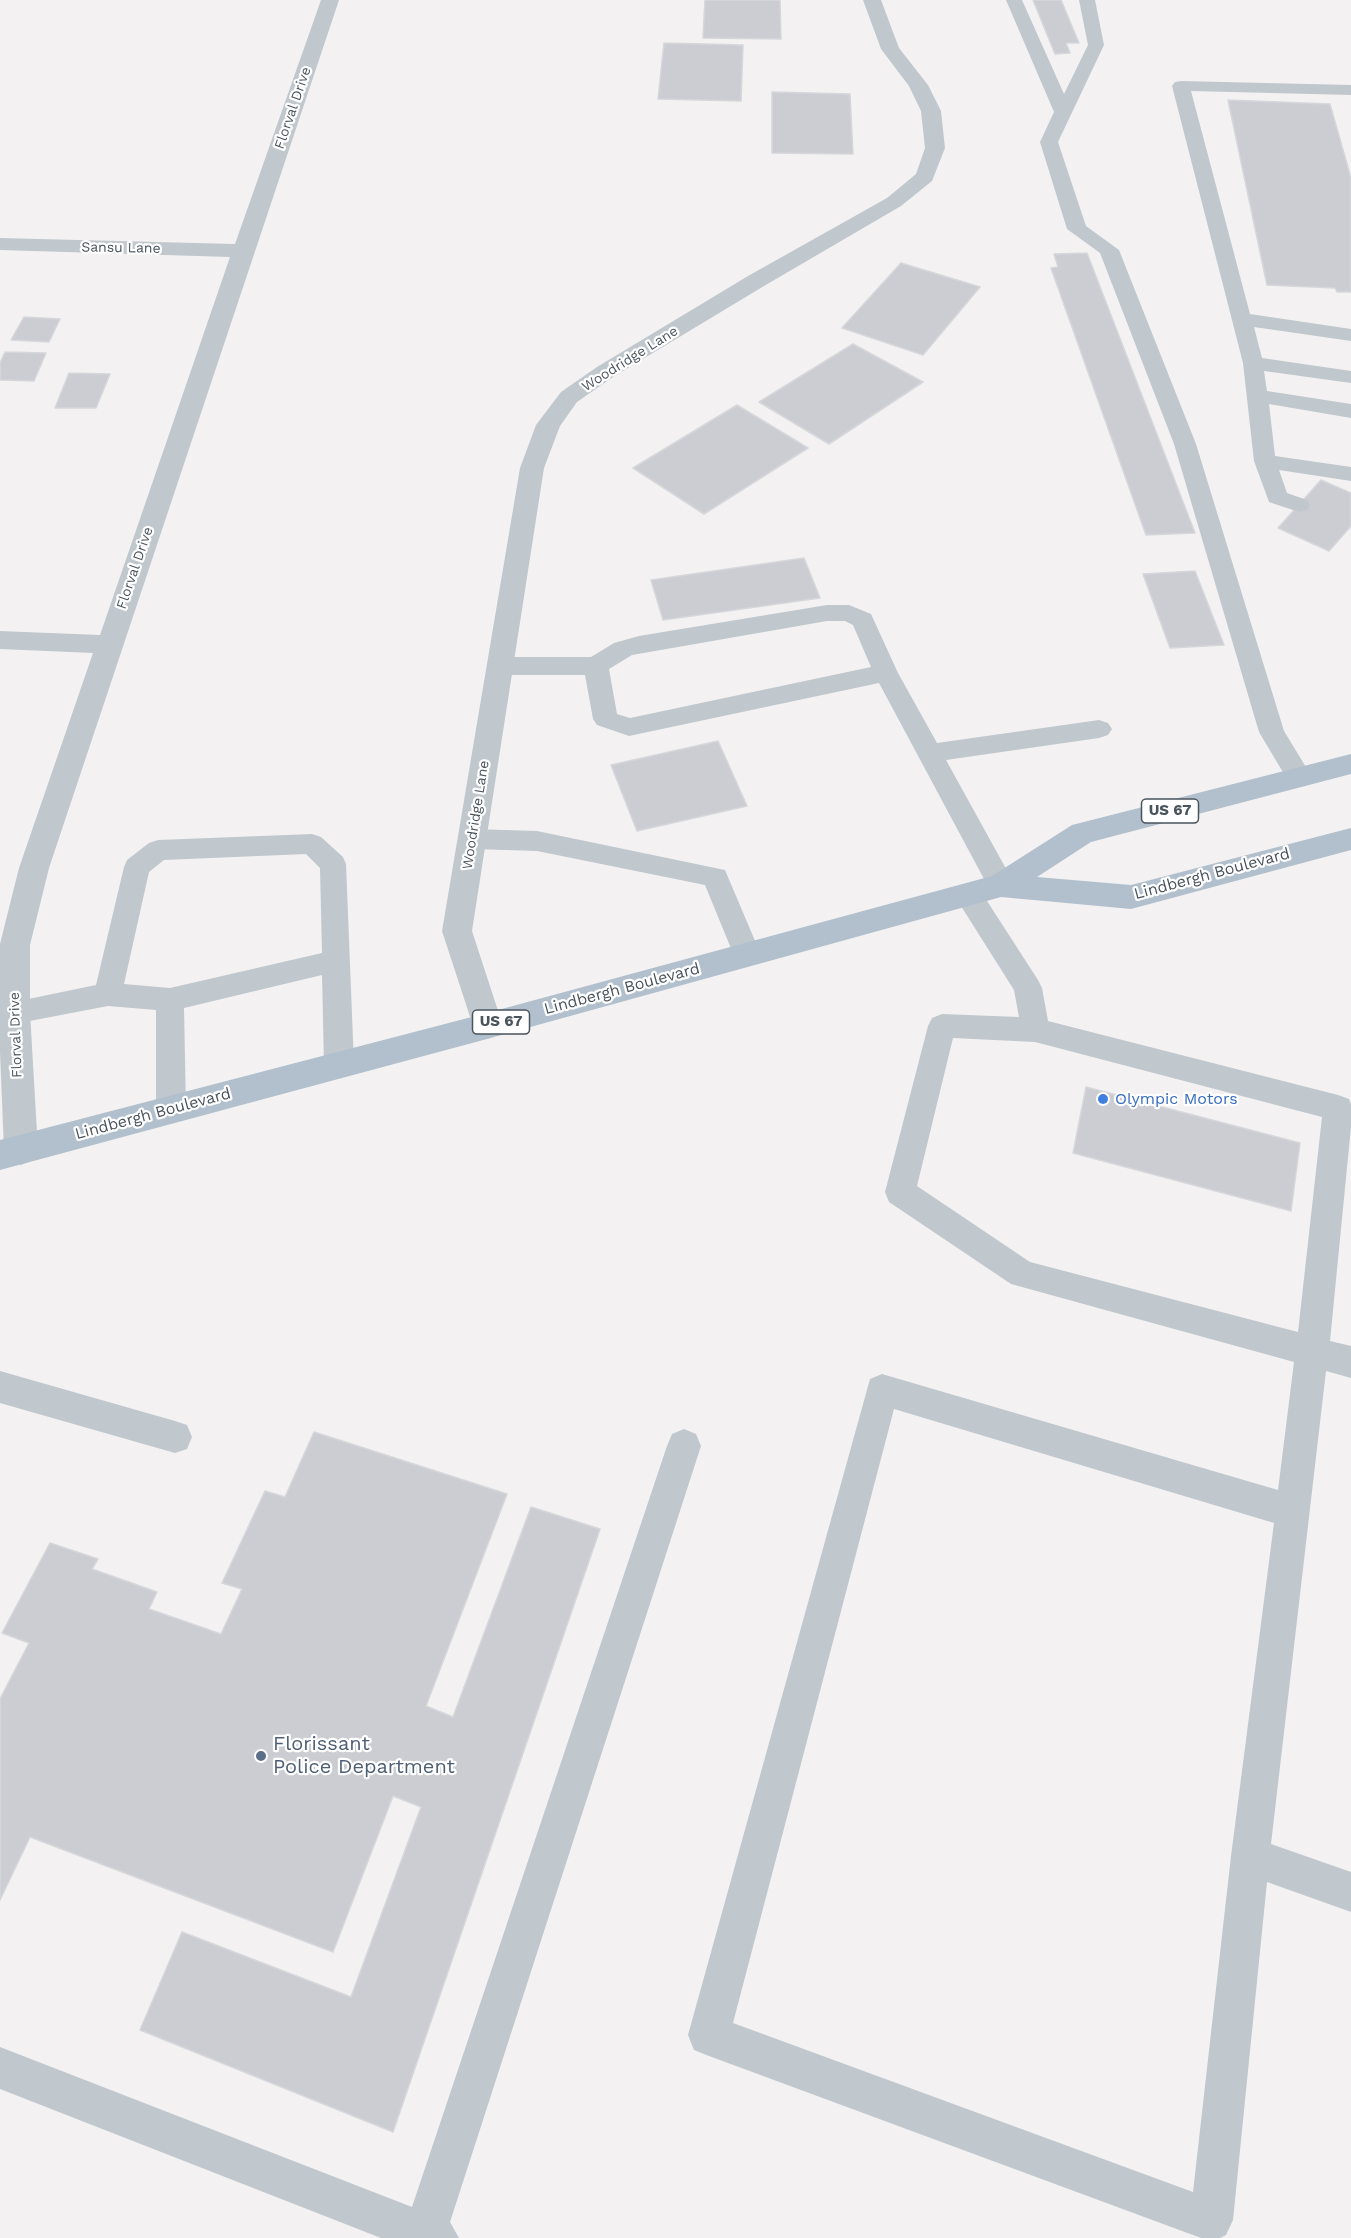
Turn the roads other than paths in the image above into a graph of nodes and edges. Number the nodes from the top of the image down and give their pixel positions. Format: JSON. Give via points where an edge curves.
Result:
{"nodes":[{"id":1,"x":330,"y":0,"type":"edge"},
{"id":2,"x":872,"y":0,"type":"edge"},
{"id":3,"x":1014,"y":0,"type":"edge"},
{"id":4,"x":1087,"y":0,"type":"edge"},
{"id":5,"x":1351,"y":90,"type":"edge"},
{"id":6,"x":1063,"y":112,"type":"junction"},
{"id":7,"x":0,"y":244,"type":"edge"},
{"id":8,"x":243,"y":251,"type":"junction"},
{"id":9,"x":1241,"y":319,"type":"junction"},
{"id":10,"x":1351,"y":335,"type":"edge"},
{"id":11,"x":1253,"y":363,"type":"junction"},
{"id":12,"x":1351,"y":377,"type":"edge"},
{"id":13,"x":1258,"y":396,"type":"junction"},
{"id":14,"x":1351,"y":411,"type":"edge"},
{"id":15,"x":1265,"y":461,"type":"junction"},
{"id":16,"x":1351,"y":474,"type":"edge"},
{"id":17,"x":1299,"y":505,"type":"dead end"},
{"id":18,"x":0,"y":640,"type":"edge"},
{"id":19,"x":109,"y":645,"type":"junction"},
{"id":20,"x":500,"y":666,"type":"junction"},
{"id":21,"x":596,"y":666,"type":"junction"},
{"id":22,"x":886,"y":673,"type":"junction"},
{"id":23,"x":1099,"y":729,"type":"dead end"},
{"id":24,"x":929,"y":753,"type":"junction"},
{"id":25,"x":1351,"y":764,"type":"edge"},
{"id":26,"x":1299,"y":777,"type":"junction"},
{"id":27,"x":472,"y":838,"type":"junction"},
{"id":28,"x":1351,"y":839,"type":"edge"},
{"id":29,"x":1318,"y":847,"type":"junction"},
{"id":30,"x":1351,"y":860,"type":"edge"},
{"id":31,"x":1000,"y":885,"type":"junction"},
{"id":32,"x":968,"y":895,"type":"junction"},
{"id":33,"x":7,"y":945,"type":"edge"},
{"id":34,"x":747,"y":955,"type":"junction"},
{"id":35,"x":334,"y":962,"type":"junction"},
{"id":36,"x":108,"y":994,"type":"junction"},
{"id":37,"x":170,"y":1000,"type":"junction"},
{"id":38,"x":14,"y":1012,"type":"junction"},
{"id":39,"x":487,"y":1026,"type":"junction"},
{"id":40,"x":1035,"y":1030,"type":"junction"},
{"id":41,"x":8,"y":1051,"type":"edge"},
{"id":42,"x":339,"y":1065,"type":"junction"},
{"id":43,"x":171,"y":1109,"type":"junction"},
{"id":44,"x":1345,"y":1110,"type":"edge"},
{"id":45,"x":11,"y":1152,"type":"edge"},
{"id":46,"x":1312,"y":1352,"type":"junction"},
{"id":47,"x":1351,"y":1362,"type":"edge"},
{"id":48,"x":0,"y":1387,"type":"edge"},
{"id":49,"x":175,"y":1437,"type":"dead end"},
{"id":50,"x":684,"y":1446,"type":"dead end"},
{"id":51,"x":1292,"y":1511,"type":"junction"},
{"id":52,"x":1250,"y":1856,"type":"junction"},
{"id":53,"x":1351,"y":1892,"type":"edge"},
{"id":54,"x":0,"y":2068,"type":"edge"},
{"id":55,"x":431,"y":2236,"type":"edge"}],
"edges":[{"from":1,"to":8,"type":"street","name":"Florval Drive"},
{"from":2,"to":20,"type":"street","name":"Woodridge Lane","via":[[890,49],[918,85],[931,111],[935,148],[924,177],[894,202],[756,281],[569,397],[548,425],[532,468]]},
{"from":3,"to":6,"type":"lane"},
{"from":4,"to":6,"type":"lane","via":[[1096,45]]},
{"from":5,"to":9,"type":"lane","via":[[1181,86]]},
{"from":6,"to":26,"type":"lane","via":[[1049,141],[1077,229],[1109,250],[1185,444],[1272,732]]},
{"from":7,"to":8,"type":"street","name":"Sansu Lane"},
{"from":8,"to":19,"type":"street","name":"Florval Drive"},
{"from":9,"to":10,"type":"lane"},
{"from":9,"to":11,"type":"lane"},
{"from":11,"to":12,"type":"lane"},
{"from":11,"to":13,"type":"lane"},
{"from":13,"to":14,"type":"lane"},
{"from":13,"to":15,"type":"lane"},
{"from":15,"to":16,"type":"lane"},
{"from":15,"to":17,"type":"lane","via":[[1277,497]]},
{"from":18,"to":19,"type":"street"},
{"from":19,"to":33,"type":"street","name":"Florval Drive"},
{"from":20,"to":21,"type":"lane"},
{"from":20,"to":27,"type":"street","name":"Woodridge Lane"},
{"from":21,"to":22,"type":"lane","via":[[639,644],[826,613],[849,613],[863,620]]},
{"from":21,"to":22,"type":"lane","via":[[606,719],[629,727]]},
{"from":22,"to":24,"type":"lane"},
{"from":23,"to":24,"type":"lane"},
{"from":24,"to":31,"type":"lane"},
{"from":25,"to":26,"type":"main road","name":"Lindbergh Boulevard","number":"US 67"},
{"from":26,"to":31,"type":"main road","name":"Lindbergh Boulevard","number":"US 67","via":[[1082,833]]},
{"from":27,"to":34,"type":"lane","via":[[537,841],[715,878]]},
{"from":27,"to":39,"type":"street","name":"Woodridge Lane","via":[[458,931]]},
{"from":28,"to":29,"type":"main road","name":"Lindbergh Boulevard","number":"US 67"},
{"from":29,"to":30,"type":"main road"},
{"from":29,"to":31,"type":"main road","name":"Lindbergh Boulevard","number":"US 67","via":[[1131,897]]},
{"from":31,"to":32,"type":"main road","name":"Lindbergh Boulevard","number":"US 67"},
{"from":32,"to":34,"type":"main road","name":"Lindbergh Boulevard","number":"US 67"},
{"from":32,"to":40,"type":"lane","via":[[1028,988]]},
{"from":33,"to":38,"type":"street","name":"Florval Drive"},
{"from":34,"to":39,"type":"main road","name":"Lindbergh Boulevard","number":"US 67"},
{"from":35,"to":36,"type":"lane","via":[[333,864],[312,844],[158,850],[137,867]]},
{"from":35,"to":37,"type":"lane"},
{"from":35,"to":42,"type":"lane"},
{"from":36,"to":37,"type":"lane"},
{"from":36,"to":38,"type":"lane"},
{"from":37,"to":43,"type":"lane"},
{"from":38,"to":41,"type":"street","name":"Florval Drive"},
{"from":39,"to":42,"type":"main road","name":"Lindbergh Boulevard","number":"US 67"},
{"from":40,"to":44,"type":"lane"},
{"from":40,"to":46,"type":"lane","via":[[942,1026],[900,1192],[1022,1274]]},
{"from":41,"to":45,"type":"street","name":"Florval Drive"},
{"from":42,"to":43,"type":"main road","name":"Lindbergh Boulevard","number":"US 67"},
{"from":43,"to":45,"type":"main road","name":"Lindbergh Boulevard","number":"US 67"},
{"from":44,"to":46,"type":"lane"},
{"from":46,"to":47,"type":"lane"},
{"from":46,"to":51,"type":"lane"},
{"from":48,"to":49,"type":"lane"},
{"from":50,"to":55,"type":"lane"},
{"from":51,"to":52,"type":"lane"},
{"from":51,"to":52,"type":"lane","via":[[882,1390],[709,2035],[1212,2220]]},
{"from":52,"to":53,"type":"lane"},
{"from":54,"to":55,"type":"lane"}]}
